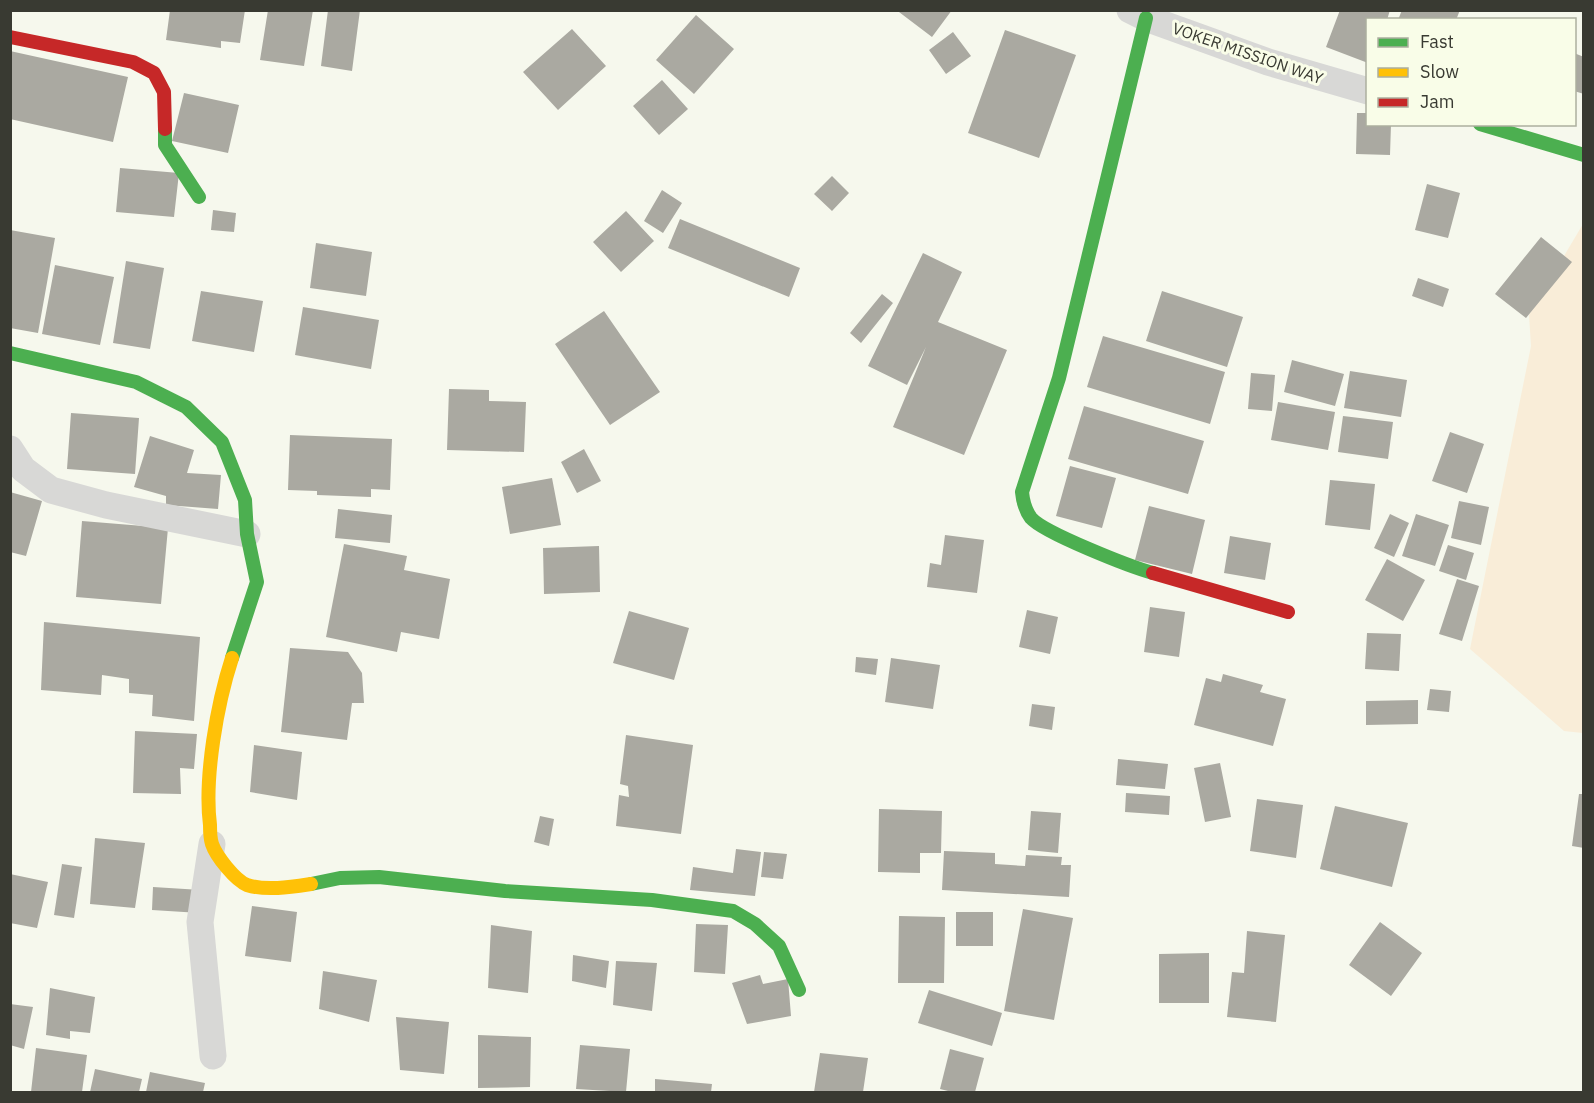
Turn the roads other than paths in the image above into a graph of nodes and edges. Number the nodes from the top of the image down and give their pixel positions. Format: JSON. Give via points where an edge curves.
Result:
{"nodes":[{"id":1,"x":1138,"y":14,"type":"edge"},
{"id":2,"x":10,"y":37,"type":"edge"},
{"id":3,"x":1366,"y":91,"type":"edge"},
{"id":4,"x":1487,"y":126,"type":"edge"},
{"id":5,"x":1584,"y":155,"type":"edge"},
{"id":6,"x":199,"y":197,"type":"dead end"},
{"id":7,"x":10,"y":353,"type":"edge"},
{"id":8,"x":10,"y":449,"type":"edge"},
{"id":9,"x":247,"y":534,"type":"junction"},
{"id":10,"x":1288,"y":612,"type":"dead end"},
{"id":11,"x":212,"y":844,"type":"junction"},
{"id":12,"x":799,"y":990,"type":"dead end"},
{"id":13,"x":213,"y":1056,"type":"dead end"}],
"edges":[{"from":1,"to":3,"type":"street","name":"VOKER MISSION WAY","via":[[1268,62]]},
{"from":1,"to":10,"type":"street","via":[[1059,378],[1022,492],[1024,506],[1032,519],[1052,531],[1139,569]]},
{"from":2,"to":6,"type":"street","via":[[133,62],[154,73],[164,92],[165,145]]},
{"from":4,"to":5,"type":"street"},
{"from":7,"to":9,"type":"street","via":[[136,382],[186,407],[222,442],[245,500]]},
{"from":8,"to":9,"type":"street","via":[[23,469],[51,490]]},
{"from":9,"to":11,"type":"street","via":[[257,582],[224,682],[214,738],[207,805]]},
{"from":11,"to":12,"type":"street","via":[[232,874],[245,884],[261,888],[379,877],[505,891],[652,900],[733,911],[779,946]]},
{"from":11,"to":13,"type":"street","via":[[200,922]]}]}
